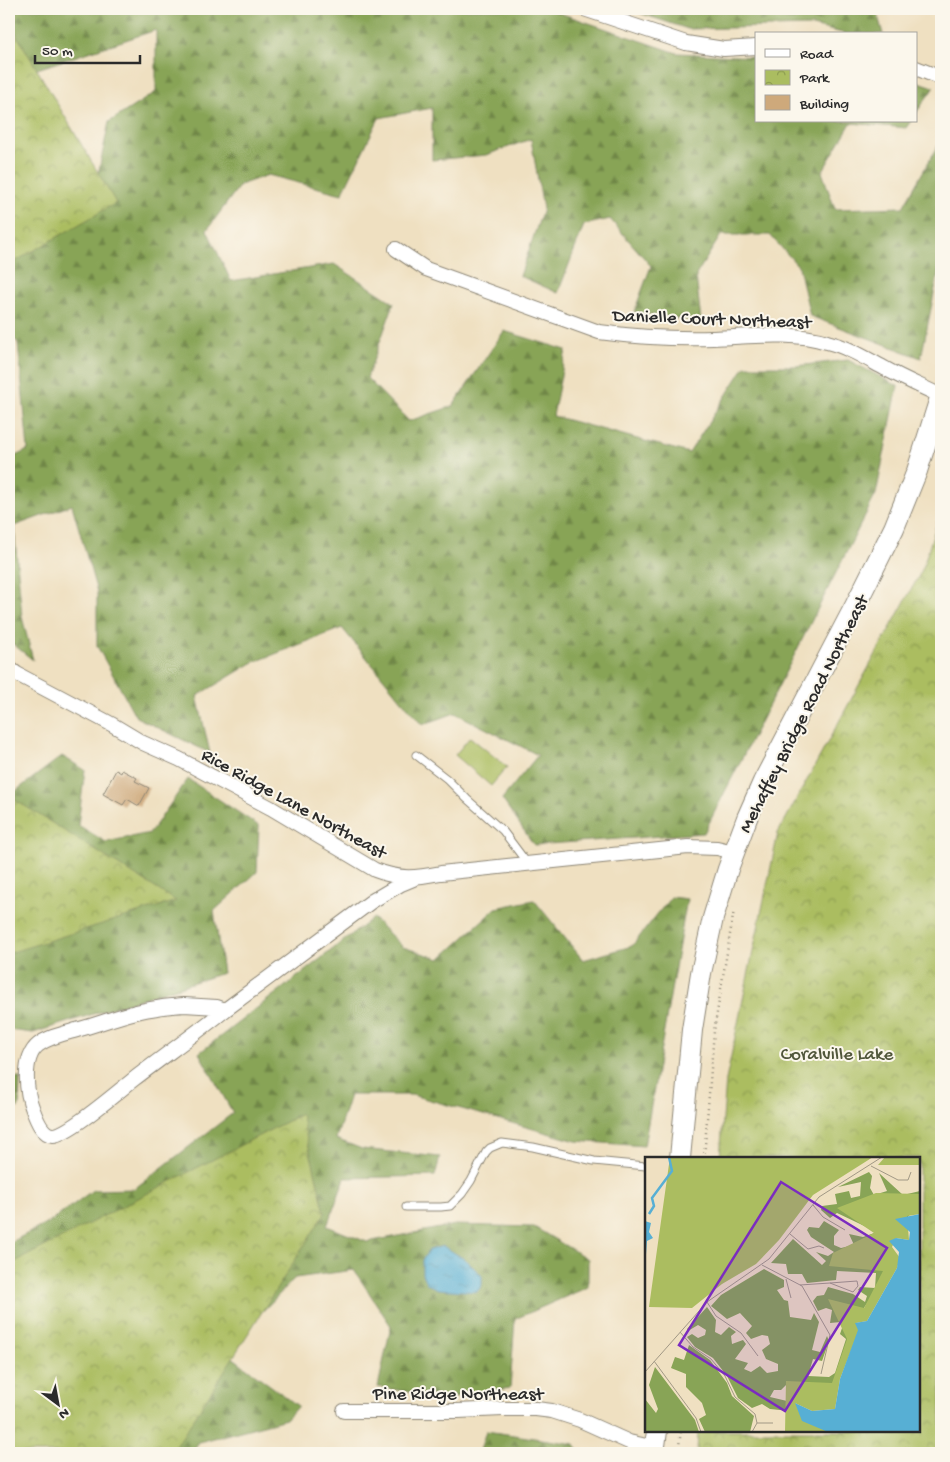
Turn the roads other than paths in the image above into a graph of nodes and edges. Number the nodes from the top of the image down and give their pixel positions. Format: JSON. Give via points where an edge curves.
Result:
{"nodes":[{"id":1,"x":584,"y":9,"type":"edge"},
{"id":2,"x":755,"y":47,"type":"edge"},
{"id":3,"x":918,"y":69,"type":"edge"},
{"id":4,"x":941,"y":78,"type":"edge"},
{"id":5,"x":396,"y":249,"type":"dead end"},
{"id":6,"x":941,"y":395,"type":"edge"},
{"id":7,"x":9,"y":668,"type":"edge"},
{"id":8,"x":416,"y":755,"type":"dead end"},
{"id":9,"x":734,"y":852,"type":"junction"},
{"id":10,"x":527,"y":864,"type":"junction"},
{"id":11,"x":418,"y":877,"type":"junction"},
{"id":12,"x":225,"y":1010,"type":"junction"},
{"id":13,"x":680,"y":1157,"type":"edge"},
{"id":14,"x":645,"y":1166,"type":"edge"},
{"id":15,"x":406,"y":1207,"type":"dead end"},
{"id":16,"x":344,"y":1411,"type":"dead end"},
{"id":17,"x":656,"y":1444,"type":"edge"}],
"edges":[{"from":1,"to":2,"type":"street","via":[[686,43],[724,49]]},
{"from":3,"to":4,"type":"street"},
{"from":5,"to":6,"type":"street","name":"Danielle Court Northeast","via":[[426,269],[599,332],[688,338],[801,337],[851,351]]},
{"from":6,"to":9,"type":"main road","name":"Mehaffey Bridge Road Northeast","via":[[894,528],[763,782]]},
{"from":7,"to":11,"type":"street","name":"Rice Ridge Lane Northeast","via":[[143,743],[271,808],[375,870],[391,876]]},
{"from":8,"to":10,"type":"lane","via":[[503,831]]},
{"from":9,"to":10,"type":"street","name":"Rice Ridge Lane Northeast","via":[[688,847]]},
{"from":9,"to":13,"type":"main road","name":"Mehaffey Bridge Road Northeast","via":[[713,918],[701,973],[692,1030]]},
{"from":10,"to":11,"type":"street","name":"Rice Ridge Lane Northeast"},
{"from":11,"to":12,"type":"street","via":[[372,901]]},
{"from":12,"to":12,"type":"street","via":[[184,1005],[158,1007],[53,1037],[38,1045],[31,1053],[27,1081],[31,1105],[40,1126],[48,1134],[59,1134],[90,1114]]},
{"from":14,"to":15,"type":"lane","via":[[594,1161],[533,1147],[502,1144],[486,1152],[471,1181],[450,1206]]},
{"from":16,"to":17,"type":"street","name":"Pine Ridge Northeast","via":[[536,1409],[580,1420],[629,1442]]}]}
